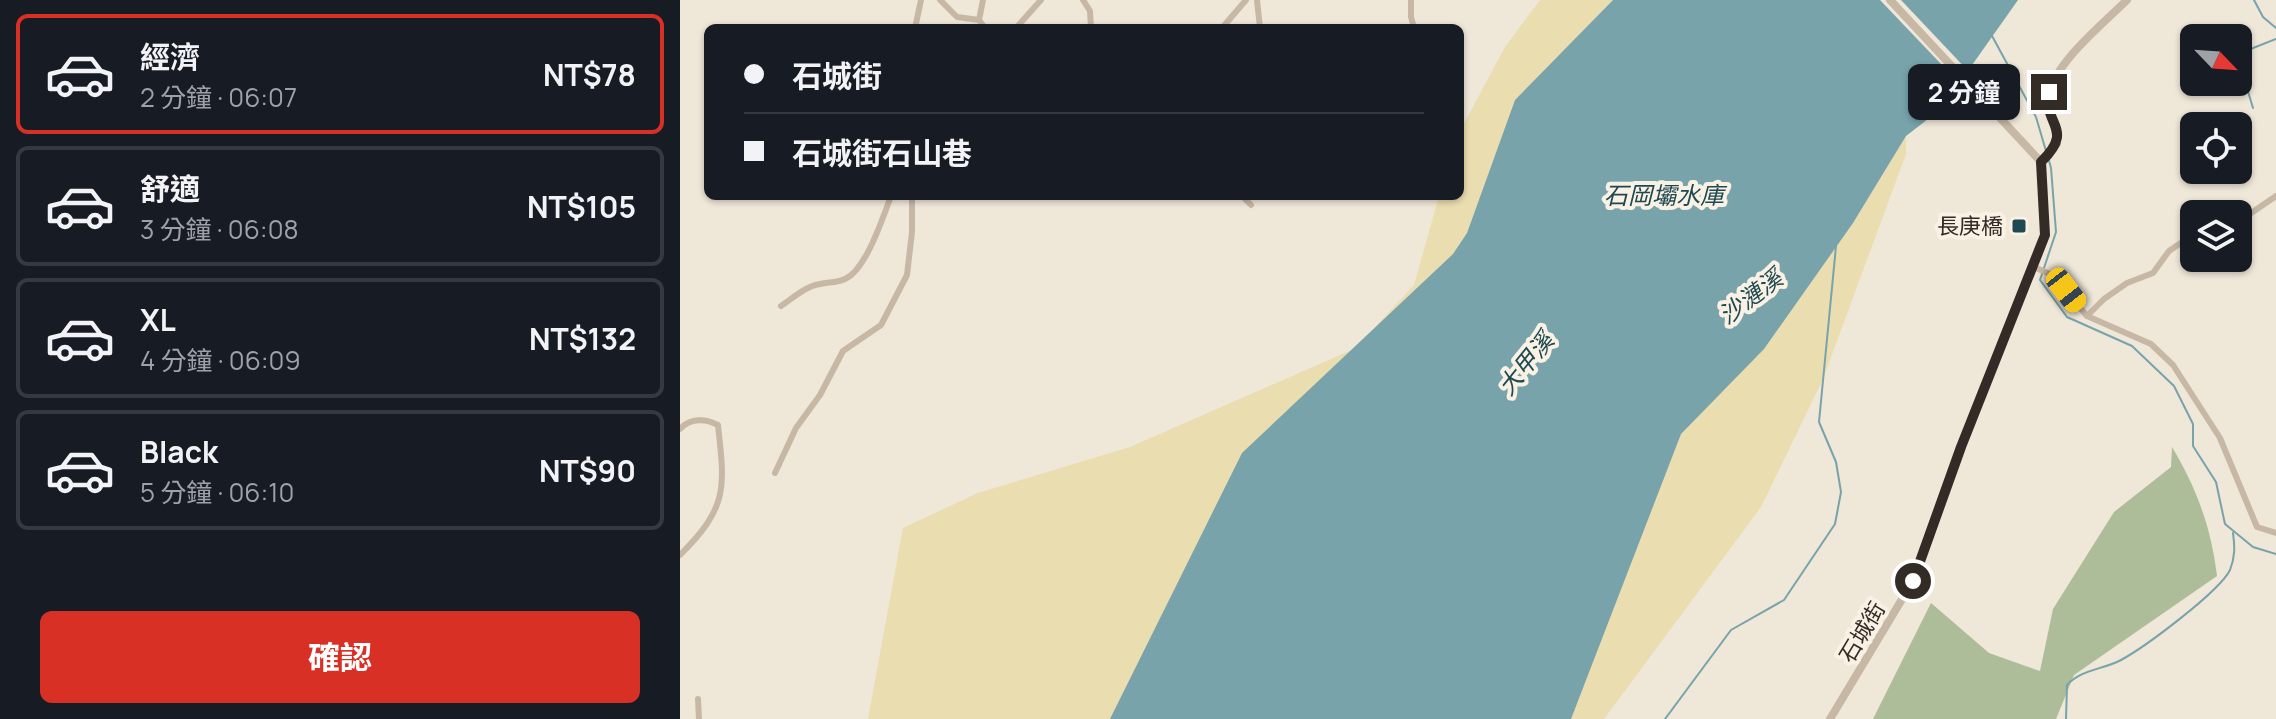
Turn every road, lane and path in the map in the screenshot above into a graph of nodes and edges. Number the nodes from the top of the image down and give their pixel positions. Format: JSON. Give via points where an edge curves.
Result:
{"nodes":[{"id":1,"x":921,"y":0,"type":"edge"},
{"id":2,"x":940,"y":0,"type":"edge"},
{"id":3,"x":983,"y":0,"type":"edge"},
{"id":4,"x":1041,"y":0,"type":"edge"},
{"id":5,"x":1083,"y":0,"type":"edge"},
{"id":6,"x":1246,"y":0,"type":"edge"},
{"id":7,"x":1257,"y":0,"type":"edge"},
{"id":8,"x":1411,"y":0,"type":"edge"},
{"id":9,"x":1890,"y":0,"type":"edge"},
{"id":10,"x":2127,"y":0,"type":"edge"},
{"id":11,"x":979,"y":20,"type":"junction"},
{"id":12,"x":916,"y":24,"type":"edge"},
{"id":13,"x":982,"y":24,"type":"edge"},
{"id":14,"x":1020,"y":24,"type":"edge"},
{"id":15,"x":1091,"y":24,"type":"edge"},
{"id":16,"x":1225,"y":24,"type":"edge"},
{"id":17,"x":1260,"y":24,"type":"edge"},
{"id":18,"x":1413,"y":24,"type":"edge"},
{"id":19,"x":2041,"y":162,"type":"junction"},
{"id":20,"x":2276,"y":196,"type":"edge"},
{"id":21,"x":889,"y":200,"type":"edge"},
{"id":22,"x":912,"y":200,"type":"edge"},
{"id":23,"x":1246,"y":200,"type":"edge"},
{"id":24,"x":1251,"y":205,"type":"dead end"},
{"id":25,"x":2252,"y":212,"type":"edge"},
{"id":26,"x":2180,"y":244,"type":"edge"},
{"id":27,"x":2036,"y":268,"type":"junction"},
{"id":28,"x":781,"y":306,"type":"dead end"},
{"id":29,"x":2087,"y":316,"type":"junction"},
{"id":30,"x":680,"y":429,"type":"edge"},
{"id":31,"x":775,"y":473,"type":"dead end"},
{"id":32,"x":2276,"y":533,"type":"edge"},
{"id":33,"x":680,"y":555,"type":"edge"},
{"id":34,"x":698,"y":699,"type":"dead end"},
{"id":35,"x":699,"y":719,"type":"edge"},
{"id":36,"x":1830,"y":719,"type":"edge"}],
"edges":[{"from":1,"to":12,"type":"street"},
{"from":2,"to":11,"type":"street","via":[[957,17]]},
{"from":3,"to":11,"type":"street"},
{"from":4,"to":14,"type":"street"},
{"from":5,"to":15,"type":"street"},
{"from":6,"to":16,"type":"street"},
{"from":7,"to":17,"type":"street"},
{"from":8,"to":18,"type":"street"},
{"from":9,"to":19,"type":"street"},
{"from":10,"to":19,"type":"street","via":[[2055,77],[2048,99],[2057,132],[2055,148]]},
{"from":11,"to":13,"type":"street"},
{"from":19,"to":27,"type":"street","name":"石城街","via":[[2045,235]]},
{"from":20,"to":25,"type":"street"},
{"from":21,"to":28,"type":"street","via":[[851,276],[807,288]]},
{"from":22,"to":31,"type":"street","via":[[907,275],[881,325],[843,351]]},
{"from":23,"to":24,"type":"street"},
{"from":26,"to":29,"type":"street","via":[[2153,273],[2127,283]]},
{"from":27,"to":29,"type":"street","via":[[2066,290]]},
{"from":27,"to":36,"type":"street","name":"石城街","via":[[1961,447],[1913,581]]},
{"from":29,"to":32,"type":"street","via":[[2151,344],[2173,365],[2220,438],[2257,527]]},
{"from":30,"to":33,"type":"street","via":[[700,420],[718,425],[724,486],[713,517]]},
{"from":34,"to":35,"type":"street"}]}
